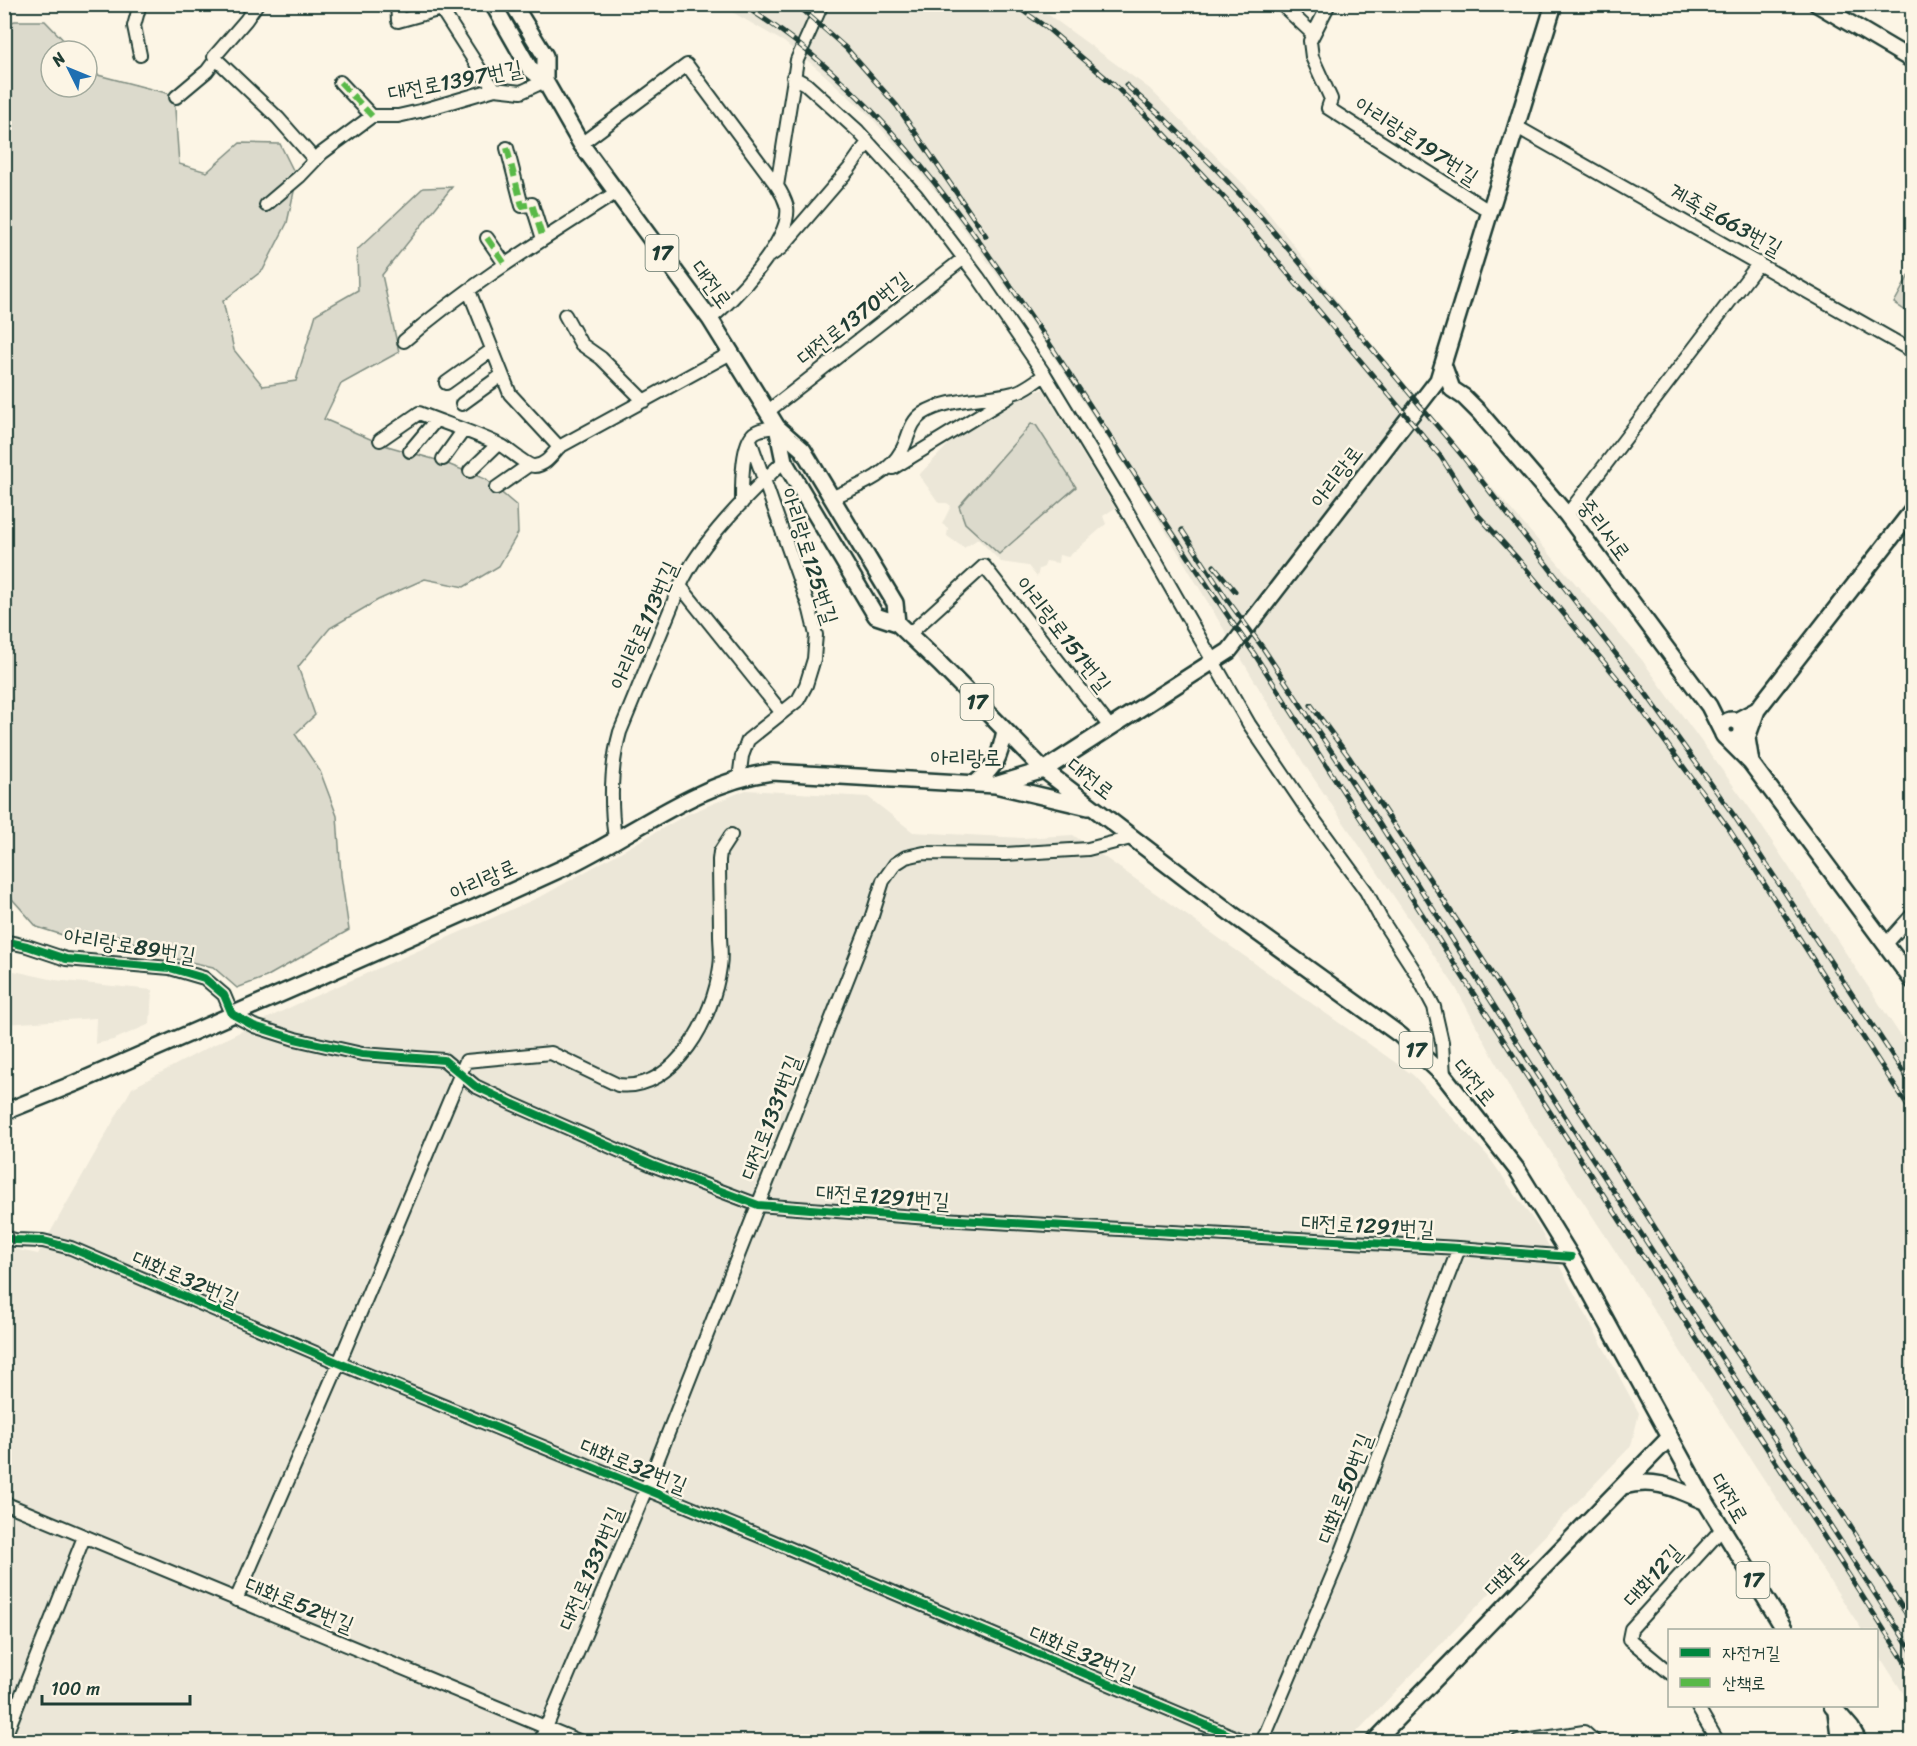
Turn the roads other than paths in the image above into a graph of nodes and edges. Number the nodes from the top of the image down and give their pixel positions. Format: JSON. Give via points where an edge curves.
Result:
{"nodes":[{"id":1,"x":140,"y":4,"type":"edge"},
{"id":2,"x":257,"y":4,"type":"edge"},
{"id":3,"x":396,"y":4,"type":"edge"},
{"id":4,"x":493,"y":4,"type":"edge"},
{"id":5,"x":513,"y":4,"type":"edge"},
{"id":6,"x":822,"y":4,"type":"edge"},
{"id":7,"x":1281,"y":4,"type":"edge"},
{"id":8,"x":1329,"y":4,"type":"edge"},
{"id":9,"x":1554,"y":4,"type":"edge"},
{"id":10,"x":1822,"y":5,"type":"edge"},
{"id":11,"x":440,"y":7,"type":"edge"},
{"id":12,"x":1313,"y":34,"type":"junction"},
{"id":13,"x":140,"y":55,"type":"dead end"},
{"id":14,"x":216,"y":60,"type":"junction"},
{"id":15,"x":1912,"y":60,"type":"edge"},
{"id":16,"x":793,"y":76,"type":"junction"},
{"id":17,"x":545,"y":81,"type":"junction"},
{"id":18,"x":340,"y":82,"type":"dead end"},
{"id":19,"x":495,"y":89,"type":"junction"},
{"id":20,"x":176,"y":97,"type":"dead end"},
{"id":21,"x":372,"y":116,"type":"junction"},
{"id":22,"x":1517,"y":127,"type":"junction"},
{"id":23,"x":867,"y":142,"type":"junction"},
{"id":24,"x":581,"y":144,"type":"junction"},
{"id":25,"x":507,"y":148,"type":"dead end"},
{"id":26,"x":315,"y":160,"type":"junction"},
{"id":27,"x":777,"y":186,"type":"junction"},
{"id":28,"x":617,"y":192,"type":"junction"},
{"id":29,"x":266,"y":205,"type":"dead end"},
{"id":30,"x":1489,"y":212,"type":"junction"},
{"id":31,"x":487,"y":238,"type":"dead end"},
{"id":32,"x":543,"y":239,"type":"junction"},
{"id":33,"x":767,"y":257,"type":"junction"},
{"id":34,"x":964,"y":258,"type":"junction"},
{"id":35,"x":1759,"y":263,"type":"junction"},
{"id":36,"x":505,"y":264,"type":"junction"},
{"id":37,"x":469,"y":291,"type":"junction"},
{"id":38,"x":565,"y":315,"type":"dead end"},
{"id":39,"x":710,"y":319,"type":"junction"},
{"id":40,"x":404,"y":341,"type":"dead end"},
{"id":41,"x":492,"y":350,"type":"junction"},
{"id":42,"x":1912,"y":351,"type":"edge"},
{"id":43,"x":731,"y":353,"type":"junction"},
{"id":44,"x":1444,"y":367,"type":"junction"},
{"id":45,"x":502,"y":375,"type":"junction"},
{"id":46,"x":1045,"y":375,"type":"junction"},
{"id":47,"x":446,"y":383,"type":"dead end"},
{"id":48,"x":1452,"y":388,"type":"junction"},
{"id":49,"x":1429,"y":392,"type":"junction"},
{"id":50,"x":1016,"y":393,"type":"junction"},
{"id":51,"x":644,"y":400,"type":"junction"},
{"id":52,"x":462,"y":404,"type":"dead end"},
{"id":53,"x":767,"y":412,"type":"junction"},
{"id":54,"x":436,"y":420,"type":"junction"},
{"id":55,"x":777,"y":427,"type":"junction"},
{"id":56,"x":463,"y":431,"type":"junction"},
{"id":57,"x":380,"y":440,"type":"dead end"},
{"id":58,"x":750,"y":440,"type":"junction"},
{"id":59,"x":498,"y":444,"type":"junction"},
{"id":60,"x":558,"y":447,"type":"junction"},
{"id":61,"x":410,"y":451,"type":"dead end"},
{"id":62,"x":443,"y":459,"type":"dead end"},
{"id":63,"x":784,"y":461,"type":"junction"},
{"id":64,"x":529,"y":465,"type":"junction"},
{"id":65,"x":470,"y":471,"type":"dead end"},
{"id":66,"x":877,"y":478,"type":"junction"},
{"id":67,"x":764,"y":480,"type":"junction"},
{"id":68,"x":496,"y":488,"type":"dead end"},
{"id":69,"x":831,"y":498,"type":"junction"},
{"id":70,"x":742,"y":503,"type":"junction"},
{"id":71,"x":1912,"y":511,"type":"edge"},
{"id":72,"x":1567,"y":515,"type":"junction"},
{"id":73,"x":680,"y":586,"type":"junction"},
{"id":74,"x":897,"y":623,"type":"junction"},
{"id":75,"x":908,"y":635,"type":"junction"},
{"id":76,"x":1214,"y":660,"type":"junction"},
{"id":77,"x":1712,"y":709,"type":"junction"},
{"id":78,"x":782,"y":713,"type":"junction"},
{"id":79,"x":1754,"y":714,"type":"junction"},
{"id":80,"x":1110,"y":727,"type":"junction"},
{"id":81,"x":1736,"y":727,"type":"junction"},
{"id":82,"x":1005,"y":731,"type":"junction"},
{"id":83,"x":1724,"y":736,"type":"junction"},
{"id":84,"x":1750,"y":759,"type":"junction"},
{"id":85,"x":1044,"y":771,"type":"junction"},
{"id":86,"x":739,"y":779,"type":"junction"},
{"id":87,"x":976,"y":783,"type":"junction"},
{"id":88,"x":995,"y":785,"type":"junction"},
{"id":89,"x":1092,"y":808,"type":"junction"},
{"id":90,"x":731,"y":836,"type":"dead end"},
{"id":91,"x":1131,"y":838,"type":"junction"},
{"id":92,"x":615,"y":839,"type":"junction"},
{"id":93,"x":1912,"y":915,"type":"edge"},
{"id":94,"x":4,"y":941,"type":"edge"},
{"id":95,"x":1886,"y":944,"type":"junction"},
{"id":96,"x":1912,"y":980,"type":"edge"},
{"id":97,"x":232,"y":1014,"type":"junction"},
{"id":98,"x":460,"y":1075,"type":"junction"},
{"id":99,"x":1444,"y":1076,"type":"junction"},
{"id":100,"x":4,"y":1112,"type":"edge"},
{"id":101,"x":758,"y":1205,"type":"junction"},
{"id":102,"x":4,"y":1237,"type":"edge"},
{"id":103,"x":1459,"y":1248,"type":"junction"},
{"id":104,"x":1571,"y":1257,"type":"junction"},
{"id":105,"x":339,"y":1363,"type":"junction"},
{"id":106,"x":1670,"y":1437,"type":"junction"},
{"id":107,"x":1623,"y":1486,"type":"junction"},
{"id":108,"x":646,"y":1489,"type":"junction"},
{"id":109,"x":1706,"y":1502,"type":"junction"},
{"id":110,"x":4,"y":1503,"type":"edge"},
{"id":111,"x":1722,"y":1529,"type":"junction"},
{"id":112,"x":84,"y":1537,"type":"junction"},
{"id":113,"x":236,"y":1600,"type":"junction"},
{"id":114,"x":1784,"y":1629,"type":"edge"},
{"id":115,"x":1668,"y":1671,"type":"edge"},
{"id":116,"x":1698,"y":1707,"type":"edge"},
{"id":117,"x":1834,"y":1709,"type":"edge"},
{"id":118,"x":546,"y":1727,"type":"junction"},
{"id":119,"x":4,"y":1739,"type":"edge"},
{"id":120,"x":1837,"y":1739,"type":"edge"},
{"id":121,"x":540,"y":1742,"type":"edge"},
{"id":122,"x":581,"y":1742,"type":"edge"},
{"id":123,"x":1246,"y":1742,"type":"edge"},
{"id":124,"x":1262,"y":1742,"type":"edge"},
{"id":125,"x":1374,"y":1742,"type":"edge"},
{"id":126,"x":1518,"y":1742,"type":"edge"},
{"id":127,"x":1595,"y":1742,"type":"edge"},
{"id":128,"x":1718,"y":1742,"type":"edge"},
{"id":129,"x":1859,"y":1742,"type":"edge"}],
"edges":[{"from":1,"to":13,"type":"street","via":[[134,26]]},
{"from":2,"to":14,"type":"street","via":[[213,57]]},
{"from":3,"to":11,"type":"street","via":[[398,21]]},
{"from":4,"to":17,"type":"main road","name":"대전로","number":"17","via":[[530,69]]},
{"from":5,"to":17,"type":"main road","name":"대전로","number":"17","via":[[545,56]]},
{"from":6,"to":16,"type":"street"},
{"from":7,"to":12,"type":"street"},
{"from":8,"to":12,"type":"street"},
{"from":9,"to":22,"type":"main road","name":"아리랑로"},
{"from":10,"to":15,"type":"main road"},
{"from":11,"to":19,"type":"street"},
{"from":12,"to":30,"type":"street","name":"아리랑로197번길","via":[[1312,57],[1331,99],[1328,108]]},
{"from":14,"to":20,"type":"street"},
{"from":14,"to":26,"type":"street","via":[[278,118]]},
{"from":16,"to":23,"type":"street"},
{"from":16,"to":27,"type":"street"},
{"from":17,"to":19,"type":"street","name":"대전로1397번길","via":[[521,92]]},
{"from":17,"to":24,"type":"main road","name":"대전로","number":"17"},
{"from":18,"to":21,"type":"street","name":"대전로1397번길"},
{"from":19,"to":21,"type":"street","name":"대전로1397번길","via":[[398,116]]},
{"from":21,"to":26,"type":"street","name":"대전로1397번길"},
{"from":22,"to":30,"type":"main road","name":"아리랑로"},
{"from":22,"to":35,"type":"street","name":"계족로663번길"},
{"from":23,"to":33,"type":"street","via":[[789,240]]},
{"from":23,"to":34,"type":"street","via":[[916,195]]},
{"from":24,"to":27,"type":"street","via":[[687,65]]},
{"from":24,"to":28,"type":"main road","name":"대전로","number":"17"},
{"from":25,"to":32,"type":"street","via":[[522,206],[532,204]]},
{"from":26,"to":29,"type":"street","name":"대전로1397번길"},
{"from":27,"to":33,"type":"street","via":[[787,208],[784,224]]},
{"from":28,"to":32,"type":"street"},
{"from":28,"to":39,"type":"main road","name":"대전로","number":"17"},
{"from":30,"to":44,"type":"main road","name":"아리랑로"},
{"from":31,"to":36,"type":"street"},
{"from":32,"to":36,"type":"street"},
{"from":33,"to":39,"type":"street","via":[[753,277]]},
{"from":34,"to":46,"type":"street"},
{"from":34,"to":53,"type":"street","name":"대전로1370번길"},
{"from":35,"to":42,"type":"street","name":"계족로663번길"},
{"from":35,"to":72,"type":"street"},
{"from":36,"to":37,"type":"street"},
{"from":37,"to":40,"type":"street"},
{"from":37,"to":41,"type":"street"},
{"from":38,"to":51,"type":"street","via":[[581,344]]},
{"from":39,"to":43,"type":"main road","name":"대전로","number":"17"},
{"from":41,"to":45,"type":"street"},
{"from":41,"to":47,"type":"street"},
{"from":43,"to":51,"type":"street"},
{"from":43,"to":53,"type":"main road","name":"대전로","number":"17"},
{"from":44,"to":48,"type":"main road","name":"중리서로"},
{"from":44,"to":49,"type":"main road","name":"아리랑로"},
{"from":45,"to":52,"type":"street"},
{"from":45,"to":60,"type":"street","via":[[510,394]]},
{"from":46,"to":50,"type":"street"},
{"from":46,"to":76,"type":"street"},
{"from":48,"to":49,"type":"main road"},
{"from":48,"to":72,"type":"main road","name":"중리서로","via":[[1479,412]]},
{"from":49,"to":76,"type":"main road","name":"아리랑로","via":[[1236,643]]},
{"from":50,"to":66,"type":"street"},
{"from":50,"to":66,"type":"street","via":[[962,401],[921,414],[901,452]]},
{"from":51,"to":60,"type":"street"},
{"from":53,"to":55,"type":"main road","name":"대전로","number":"17"},
{"from":54,"to":56,"type":"street"},
{"from":54,"to":57,"type":"street","via":[[419,413]]},
{"from":54,"to":61,"type":"street"},
{"from":55,"to":58,"type":"street","via":[[758,430]]},
{"from":55,"to":63,"type":"main road","name":"대전로","number":"17"},
{"from":55,"to":69,"type":"main road","name":"대전로","number":"17","via":[[803,450]]},
{"from":56,"to":59,"type":"street"},
{"from":56,"to":62,"type":"street"},
{"from":58,"to":67,"type":"street","name":"아리랑로125번길"},
{"from":58,"to":70,"type":"street","via":[[745,452]]},
{"from":59,"to":64,"type":"street"},
{"from":59,"to":65,"type":"street"},
{"from":60,"to":64,"type":"street","via":[[546,462]]},
{"from":63,"to":67,"type":"street","name":"아리랑로113번길"},
{"from":63,"to":74,"type":"main road","name":"대전로","number":"17","via":[[876,616]]},
{"from":64,"to":68,"type":"street"},
{"from":66,"to":69,"type":"street"},
{"from":67,"to":70,"type":"street","name":"아리랑로113번길"},
{"from":67,"to":78,"type":"street","name":"아리랑로125번길","via":[[816,635],[806,685],[798,700]]},
{"from":69,"to":74,"type":"main road","name":"대전로","number":"17","via":[[895,603]]},
{"from":70,"to":73,"type":"street","name":"아리랑로113번길","via":[[686,572]]},
{"from":71,"to":79,"type":"main road"},
{"from":72,"to":77,"type":"main road","name":"중리서로"},
{"from":73,"to":78,"type":"street"},
{"from":73,"to":92,"type":"street","name":"아리랑로113번길","via":[[616,747],[610,804]]},
{"from":74,"to":75,"type":"main road","name":"대전로","number":"17"},
{"from":75,"to":80,"type":"street","name":"아리랑로151번길","via":[[984,566]]},
{"from":75,"to":82,"type":"main road","name":"대전로","number":"17"},
{"from":76,"to":80,"type":"main road","name":"아리랑로"},
{"from":76,"to":99,"type":"street","via":[[1249,724],[1366,891],[1416,973],[1434,1007]]},
{"from":77,"to":79,"type":"main road","via":[[1724,714]]},
{"from":77,"to":81,"type":"main road"},
{"from":77,"to":83,"type":"main road"},
{"from":78,"to":86,"type":"street","name":"아리랑로125번길","via":[[748,740]]},
{"from":79,"to":81,"type":"main road"},
{"from":79,"to":84,"type":"main road","via":[[1747,738]]},
{"from":80,"to":85,"type":"main road","name":"아리랑로"},
{"from":81,"to":83,"type":"main road","via":[[1722,727]]},
{"from":81,"to":84,"type":"main road"},
{"from":82,"to":85,"type":"main road","name":"대전로","number":"17"},
{"from":82,"to":87,"type":"main road","via":[[998,760]]},
{"from":83,"to":84,"type":"main road"},
{"from":84,"to":95,"type":"main road"},
{"from":85,"to":88,"type":"main road","name":"아리랑로"},
{"from":85,"to":89,"type":"main road","name":"대전로","number":"17"},
{"from":86,"to":87,"type":"main road","name":"아리랑로","via":[[772,772]]},
{"from":86,"to":92,"type":"main road","name":"아리랑로","via":[[688,800]]},
{"from":87,"to":88,"type":"main road","name":"아리랑로"},
{"from":88,"to":89,"type":"main road"},
{"from":89,"to":91,"type":"main road","name":"대전로","number":"17"},
{"from":90,"to":98,"type":"street","via":[[719,860],[720,967],[709,1008],[697,1036],[682,1056],[653,1079],[630,1086],[618,1085],[551,1053],[466,1061]]},
{"from":91,"to":99,"type":"main road","name":"대전로","number":"17","via":[[1400,1035]]},
{"from":91,"to":101,"type":"street","name":"대전로1331번길","via":[[1088,849],[924,853],[895,864],[883,881]]},
{"from":92,"to":97,"type":"main road","name":"아리랑로","via":[[566,867]]},
{"from":93,"to":95,"type":"street"},
{"from":94,"to":97,"type":"street","name":"아리랑로89번길","via":[[66,959],[170,969],[204,978],[224,994]]},
{"from":95,"to":96,"type":"main road"},
{"from":97,"to":98,"type":"street","name":"대전로1291번길","via":[[254,1026],[295,1039],[350,1051],[444,1060]]},
{"from":97,"to":100,"type":"main road","name":"아리랑로"},
{"from":98,"to":101,"type":"street","name":"대전로1291번길","via":[[494,1095],[651,1165]]},
{"from":98,"to":105,"type":"street"},
{"from":99,"to":104,"type":"main road","name":"대전로","number":"17","via":[[1518,1171]]},
{"from":101,"to":103,"type":"street","name":"대전로1291번길"},
{"from":101,"to":108,"type":"street","name":"대전로1331번길"},
{"from":102,"to":105,"type":"street","name":"대화로32번길","via":[[71,1248]]},
{"from":103,"to":104,"type":"street","name":"대전로1291번길"},
{"from":103,"to":124,"type":"street","name":"대화로50번길","via":[[1338,1562]]},
{"from":104,"to":106,"type":"main road","name":"대전로","number":"17"},
{"from":105,"to":108,"type":"street","name":"대화로32번길"},
{"from":105,"to":113,"type":"street"},
{"from":106,"to":107,"type":"main road","name":"대화로"},
{"from":106,"to":109,"type":"main road","name":"대전로","number":"17"},
{"from":107,"to":109,"type":"main road","via":[[1655,1482]]},
{"from":107,"to":125,"type":"main road","name":"대화로"},
{"from":108,"to":118,"type":"street","name":"대전로1331번길"},
{"from":108,"to":123,"type":"street","name":"대화로32번길"},
{"from":109,"to":111,"type":"main road","name":"대전로","number":"17"},
{"from":110,"to":112,"type":"street","name":"대화로52번길"},
{"from":111,"to":114,"type":"main road","name":"대전로","number":"17"},
{"from":111,"to":115,"type":"street","name":"대화12길","via":[[1630,1629],[1629,1639]]},
{"from":112,"to":113,"type":"street","name":"대화로52번길"},
{"from":112,"to":119,"type":"street"},
{"from":113,"to":118,"type":"street","name":"대화로52번길"},
{"from":116,"to":128,"type":"street"},
{"from":117,"to":120,"type":"main road"},
{"from":117,"to":129,"type":"main road"},
{"from":118,"to":121,"type":"street","name":"대전로1331번길"},
{"from":118,"to":122,"type":"street","name":"대화로52번길"},
{"from":126,"to":127,"type":"street","via":[[1584,1732]]}]}
